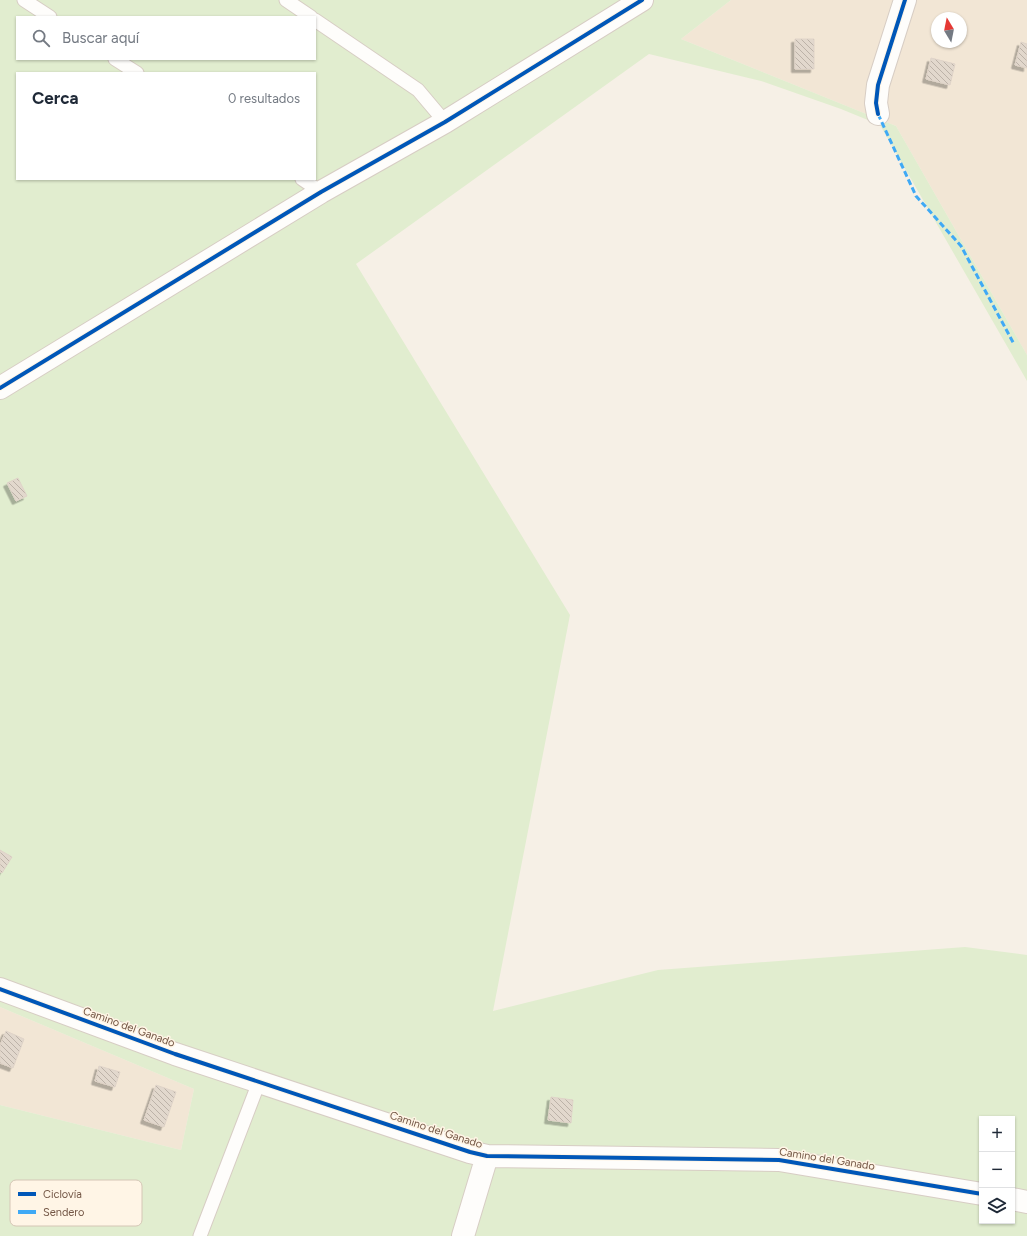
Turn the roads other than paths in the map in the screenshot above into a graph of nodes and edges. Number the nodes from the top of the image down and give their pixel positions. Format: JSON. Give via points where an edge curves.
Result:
{"nodes":[{"id":1,"x":24,"y":0,"type":"edge"},
{"id":2,"x":286,"y":0,"type":"edge"},
{"id":3,"x":905,"y":0,"type":"edge"},
{"id":4,"x":635,"y":2,"type":"edge"},
{"id":5,"x":48,"y":16,"type":"edge"},
{"id":6,"x":310,"y":16,"type":"edge"},
{"id":7,"x":316,"y":21,"type":"edge"},
{"id":8,"x":117,"y":60,"type":"edge"},
{"id":9,"x":135,"y":72,"type":"edge"},
{"id":10,"x":878,"y":114,"type":"dead end"},
{"id":11,"x":444,"y":122,"type":"junction"},
{"id":12,"x":303,"y":180,"type":"edge"},
{"id":13,"x":321,"y":192,"type":"junction"},
{"id":14,"x":0,"y":388,"type":"edge"},
{"id":15,"x":0,"y":989,"type":"edge"},
{"id":16,"x":259,"y":1082,"type":"junction"},
{"id":17,"x":487,"y":1156,"type":"junction"},
{"id":18,"x":979,"y":1193,"type":"edge"},
{"id":19,"x":1015,"y":1200,"type":"edge"},
{"id":20,"x":1027,"y":1202,"type":"edge"},
{"id":21,"x":200,"y":1236,"type":"edge"},
{"id":22,"x":463,"y":1236,"type":"edge"}],
"edges":[{"from":1,"to":5,"type":"lane"},
{"from":2,"to":6,"type":"lane"},
{"from":3,"to":10,"type":"street","via":[[878,85]]},
{"from":4,"to":11,"type":"street"},
{"from":7,"to":11,"type":"lane","via":[[418,90]]},
{"from":8,"to":9,"type":"lane"},
{"from":11,"to":13,"type":"street"},
{"from":12,"to":13,"type":"lane"},
{"from":13,"to":14,"type":"street"},
{"from":15,"to":16,"type":"street","name":"Camino del Ganado","via":[[175,1054]]},
{"from":16,"to":17,"type":"street","name":"Camino del Ganado"},
{"from":16,"to":21,"type":"lane"},
{"from":17,"to":18,"type":"street","name":"Camino del Ganado","via":[[779,1160]]},
{"from":17,"to":22,"type":"street"},
{"from":19,"to":20,"type":"street"}]}
